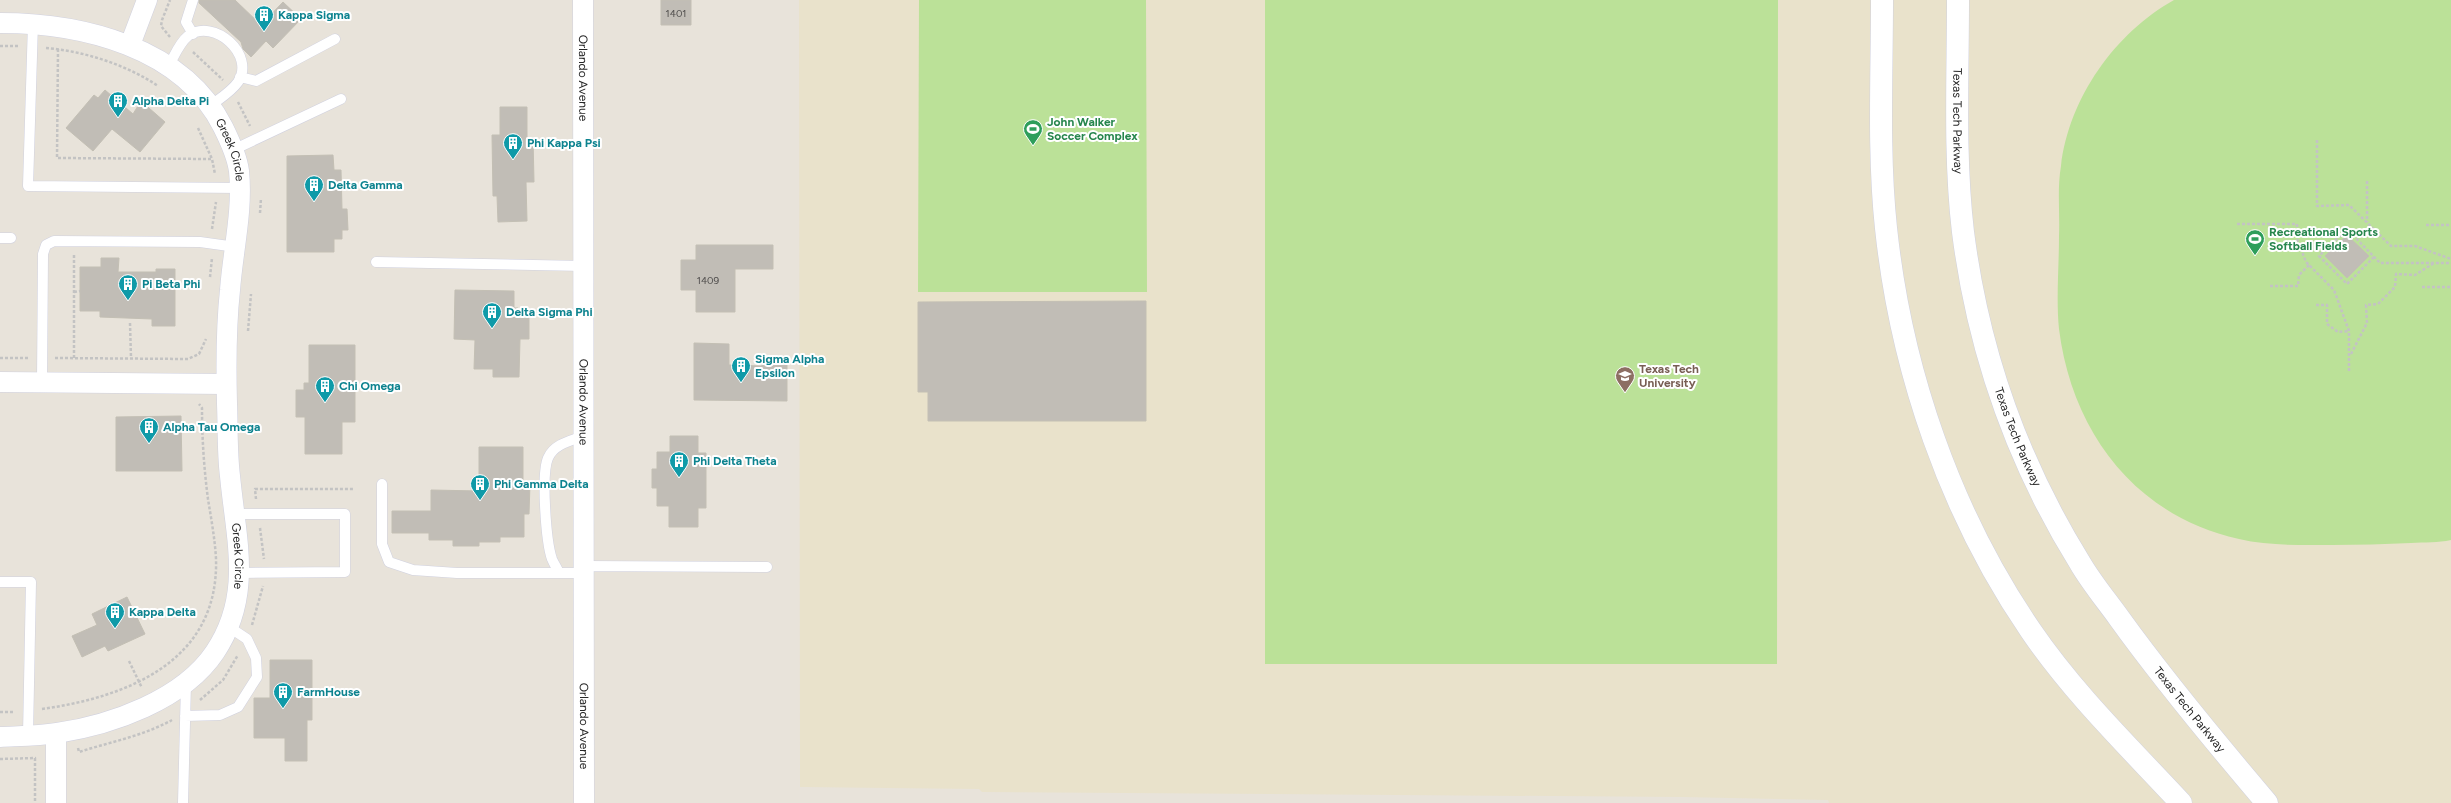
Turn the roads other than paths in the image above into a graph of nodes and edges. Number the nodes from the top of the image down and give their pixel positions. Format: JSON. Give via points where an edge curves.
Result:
{"nodes":[{"id":1,"x":147,"y":0,"type":"edge"},
{"id":2,"x":193,"y":0,"type":"edge"},
{"id":3,"x":583,"y":0,"type":"edge"},
{"id":4,"x":1882,"y":0,"type":"edge"},
{"id":5,"x":1958,"y":0,"type":"edge"},
{"id":6,"x":0,"y":23,"type":"edge"},
{"id":7,"x":33,"y":23,"type":"junction"},
{"id":8,"x":193,"y":34,"type":"junction"},
{"id":9,"x":335,"y":39,"type":"dead end"},
{"id":10,"x":130,"y":44,"type":"junction"},
{"id":11,"x":168,"y":67,"type":"junction"},
{"id":12,"x":240,"y":77,"type":"junction"},
{"id":13,"x":341,"y":99,"type":"dead end"},
{"id":14,"x":210,"y":106,"type":"junction"},
{"id":15,"x":233,"y":150,"type":"junction"},
{"id":16,"x":240,"y":188,"type":"junction"},
{"id":17,"x":0,"y":238,"type":"edge"},
{"id":18,"x":11,"y":238,"type":"dead end"},
{"id":19,"x":236,"y":247,"type":"junction"},
{"id":20,"x":376,"y":262,"type":"dead end"},
{"id":21,"x":584,"y":266,"type":"junction"},
{"id":22,"x":0,"y":382,"type":"edge"},
{"id":23,"x":42,"y":382,"type":"junction"},
{"id":24,"x":226,"y":384,"type":"junction"},
{"id":25,"x":584,"y":436,"type":"junction"},
{"id":26,"x":382,"y":484,"type":"dead end"},
{"id":27,"x":235,"y":514,"type":"junction"},
{"id":28,"x":767,"y":567,"type":"dead end"},
{"id":29,"x":584,"y":569,"type":"junction"},
{"id":30,"x":240,"y":573,"type":"junction"},
{"id":31,"x":560,"y":573,"type":"junction"},
{"id":32,"x":0,"y":582,"type":"edge"},
{"id":33,"x":229,"y":627,"type":"junction"},
{"id":34,"x":186,"y":681,"type":"junction"},
{"id":35,"x":185,"y":716,"type":"junction"},
{"id":36,"x":56,"y":734,"type":"junction"},
{"id":37,"x":28,"y":735,"type":"junction"},
{"id":38,"x":0,"y":737,"type":"edge"},
{"id":39,"x":56,"y":803,"type":"edge"},
{"id":40,"x":183,"y":803,"type":"edge"},
{"id":41,"x":584,"y":803,"type":"edge"},
{"id":42,"x":2181,"y":803,"type":"edge"},
{"id":43,"x":2267,"y":803,"type":"edge"}],
"edges":[{"from":1,"to":10,"type":"street"},
{"from":2,"to":8,"type":"lane","via":[[186,22]]},
{"from":3,"to":21,"type":"street","name":"Orlando Avenue"},
{"from":4,"to":42,"type":"main road","via":[[1882,147],[1886,227],[1898,308],[1922,402],[1952,484],[1985,552],[2032,632],[2077,691]]},
{"from":5,"to":43,"type":"main road","name":"Texas Tech Parkway","via":[[1959,187],[1963,233],[1982,329],[1996,383],[2014,433],[2033,479],[2081,566],[2169,685]]},
{"from":6,"to":7,"type":"street","name":"Greek Circle"},
{"from":7,"to":10,"type":"street","name":"Greek Circle","via":[[86,32]]},
{"from":7,"to":16,"type":"lane","via":[[28,186]]},
{"from":8,"to":11,"type":"lane","via":[[182,44]]},
{"from":8,"to":12,"type":"lane","via":[[220,34],[232,44],[240,54]]},
{"from":9,"to":12,"type":"lane","via":[[256,81]]},
{"from":10,"to":11,"type":"street","name":"Greek Circle"},
{"from":11,"to":14,"type":"street","name":"Greek Circle","via":[[192,84]]},
{"from":12,"to":14,"type":"lane","via":[[230,90]]},
{"from":13,"to":15,"type":"lane"},
{"from":14,"to":15,"type":"street","name":"Greek Circle"},
{"from":15,"to":16,"type":"street","name":"Greek Circle","via":[[239,168]]},
{"from":16,"to":19,"type":"street","name":"Greek Circle"},
{"from":17,"to":18,"type":"lane"},
{"from":19,"to":23,"type":"lane","via":[[210,244],[74,241],[54,241],[46,245]]},
{"from":19,"to":24,"type":"street","name":"Greek Circle","via":[[230,288]]},
{"from":20,"to":21,"type":"lane"},
{"from":21,"to":25,"type":"street","name":"Orlando Avenue"},
{"from":22,"to":23,"type":"street"},
{"from":23,"to":24,"type":"street"},
{"from":24,"to":27,"type":"street","name":"Greek Circle","via":[[230,475]]},
{"from":25,"to":29,"type":"street","name":"Orlando Avenue"},
{"from":25,"to":31,"type":"lane","via":[[559,445],[548,458],[545,488],[546,523],[552,558]]},
{"from":26,"to":31,"type":"lane","via":[[382,544],[389,562],[413,570],[450,573]]},
{"from":27,"to":30,"type":"street","name":"Greek Circle"},
{"from":27,"to":30,"type":"lane","via":[[345,514],[346,572]]},
{"from":28,"to":29,"type":"lane"},
{"from":29,"to":31,"type":"lane"},
{"from":29,"to":41,"type":"street","name":"Orlando Avenue"},
{"from":30,"to":33,"type":"street","name":"Greek Circle","via":[[238,595]]},
{"from":32,"to":37,"type":"lane","via":[[31,582]]},
{"from":33,"to":34,"type":"street","name":"Greek Circle","via":[[214,654]]},
{"from":33,"to":35,"type":"lane","via":[[247,639],[256,658],[257,677],[238,707],[220,715]]},
{"from":34,"to":35,"type":"lane"},
{"from":34,"to":36,"type":"street","name":"Greek Circle","via":[[168,695],[131,714]]},
{"from":35,"to":40,"type":"lane"},
{"from":36,"to":37,"type":"street","name":"Greek Circle"},
{"from":36,"to":39,"type":"street"},
{"from":37,"to":38,"type":"street","name":"Greek Circle"}]}
